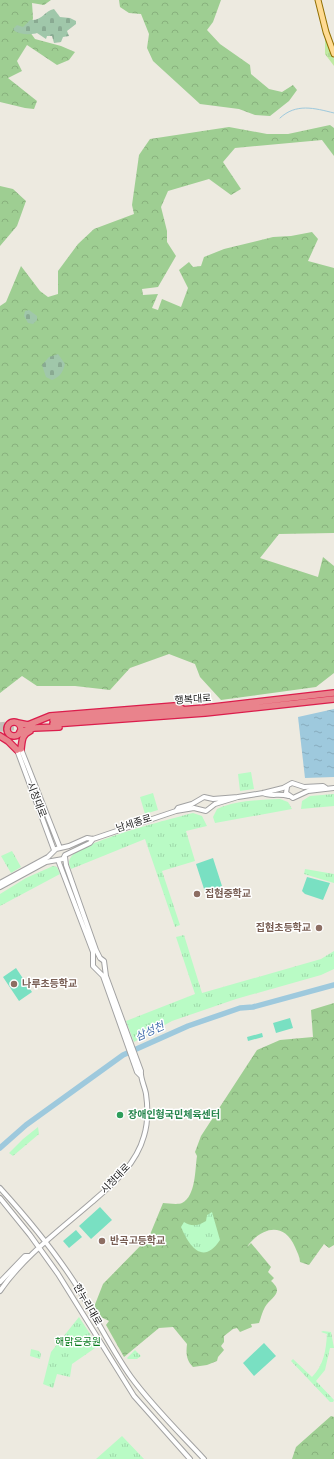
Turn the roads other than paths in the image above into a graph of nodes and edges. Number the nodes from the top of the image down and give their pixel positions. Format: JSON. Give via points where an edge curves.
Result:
{"nodes":[{"id":1,"x":318,"y":0,"type":"edge"},
{"id":2,"x":334,"y":54,"type":"edge"},
{"id":3,"x":334,"y":693,"type":"edge"},
{"id":4,"x":334,"y":699,"type":"edge"},
{"id":5,"x":188,"y":712,"type":"junction"},
{"id":6,"x":14,"y":722,"type":"junction"},
{"id":7,"x":52,"y":722,"type":"junction"},
{"id":8,"x":0,"y":725,"type":"edge"},
{"id":9,"x":0,"y":732,"type":"edge"},
{"id":10,"x":20,"y":733,"type":"junction"},
{"id":11,"x":9,"y":734,"type":"junction"},
{"id":12,"x":0,"y":736,"type":"edge"},
{"id":13,"x":19,"y":750,"type":"junction"},
{"id":14,"x":298,"y":785,"type":"junction"},
{"id":15,"x":287,"y":787,"type":"junction"},
{"id":16,"x":326,"y":788,"type":"junction"},
{"id":17,"x":334,"y":788,"type":"edge"},
{"id":18,"x":263,"y":793,"type":"junction"},
{"id":19,"x":299,"y":795,"type":"junction"},
{"id":20,"x":288,"y":796,"type":"junction"},
{"id":21,"x":238,"y":797,"type":"junction"},
{"id":22,"x":209,"y":798,"type":"junction"},
{"id":23,"x":199,"y":801,"type":"junction"},
{"id":24,"x":212,"y":807,"type":"junction"},
{"id":25,"x":200,"y":809,"type":"junction"},
{"id":26,"x":176,"y":811,"type":"junction"},
{"id":27,"x":93,"y":838,"type":"junction"},
{"id":28,"x":61,"y":848,"type":"junction"},
{"id":29,"x":54,"y":851,"type":"junction"},
{"id":30,"x":65,"y":856,"type":"junction"},
{"id":31,"x":58,"y":860,"type":"junction"},
{"id":32,"x":0,"y":883,"type":"edge"},
{"id":33,"x":0,"y":887,"type":"edge"},
{"id":34,"x":100,"y":958,"type":"junction"},
{"id":35,"x":93,"y":960,"type":"junction"},
{"id":36,"x":104,"y":967,"type":"junction"},
{"id":37,"x":98,"y":970,"type":"junction"},
{"id":38,"x":124,"y":1034,"type":"junction"},
{"id":39,"x":0,"y":1188,"type":"edge"},
{"id":40,"x":0,"y":1198,"type":"edge"},
{"id":41,"x":46,"y":1243,"type":"junction"},
{"id":42,"x":40,"y":1249,"type":"junction"},
{"id":43,"x":30,"y":1256,"type":"junction"},
{"id":44,"x":0,"y":1282,"type":"edge"},
{"id":45,"x":0,"y":1291,"type":"edge"},
{"id":46,"x":190,"y":1459,"type":"edge"},
{"id":47,"x":204,"y":1459,"type":"edge"}],
"edges":[{"from":1,"to":2,"type":"main road"},
{"from":3,"to":5,"type":"highway","name":"행복대로"},
{"from":4,"to":5,"type":"highway","name":"행복대로"},
{"from":5,"to":7,"type":"highway","name":"행복대로"},
{"from":6,"to":7,"type":"highway","via":[[28,725]]},
{"from":6,"to":8,"type":"highway"},
{"from":6,"to":10,"type":"highway","via":[[21,727]]},
{"from":6,"to":11,"type":"highway","via":[[6,729]]},
{"from":7,"to":10,"type":"highway"},
{"from":7,"to":13,"type":"highway","via":[[26,733]]},
{"from":9,"to":11,"type":"highway"},
{"from":10,"to":11,"type":"highway","via":[[15,736]]},
{"from":10,"to":13,"type":"highway"},
{"from":11,"to":13,"type":"highway"},
{"from":12,"to":13,"type":"highway"},
{"from":13,"to":28,"type":"street","name":"시청대로"},
{"from":13,"to":29,"type":"street","name":"시청대로"},
{"from":14,"to":15,"type":"street","via":[[292,783]]},
{"from":14,"to":16,"type":"street"},
{"from":14,"to":19,"type":"street"},
{"from":15,"to":18,"type":"street"},
{"from":15,"to":20,"type":"street"},
{"from":16,"to":17,"type":"street"},
{"from":16,"to":19,"type":"street"},
{"from":18,"to":20,"type":"street"},
{"from":18,"to":21,"type":"street"},
{"from":19,"to":20,"type":"street","via":[[293,798]]},
{"from":21,"to":22,"type":"street"},
{"from":21,"to":24,"type":"street"},
{"from":22,"to":23,"type":"street"},
{"from":22,"to":24,"type":"street"},
{"from":23,"to":25,"type":"street"},
{"from":23,"to":26,"type":"street","name":"남세종로"},
{"from":24,"to":25,"type":"street","via":[[206,811]]},
{"from":25,"to":26,"type":"street","name":"남세종로"},
{"from":26,"to":27,"type":"street","name":"남세종로"},
{"from":27,"to":28,"type":"street","name":"남세종로"},
{"from":27,"to":30,"type":"street","name":"남세종로"},
{"from":28,"to":29,"type":"street","name":"남세종로"},
{"from":28,"to":30,"type":"street","name":"시청대로"},
{"from":29,"to":31,"type":"street","name":"시청대로","via":[[54,857]]},
{"from":29,"to":32,"type":"street"},
{"from":30,"to":31,"type":"street","name":"남세종로"},
{"from":30,"to":34,"type":"street"},
{"from":31,"to":33,"type":"street","via":[[27,872]]},
{"from":31,"to":35,"type":"street","via":[[94,952]]},
{"from":34,"to":35,"type":"street"},
{"from":34,"to":36,"type":"street","via":[[104,961]]},
{"from":35,"to":37,"type":"street","via":[[93,966]]},
{"from":36,"to":37,"type":"street"},
{"from":36,"to":38,"type":"street","name":"시청대로"},
{"from":37,"to":38,"type":"street","name":"시청대로"},
{"from":38,"to":41,"type":"street","name":"시청대로","via":[[145,1090],[147,1123],[139,1151],[115,1182]]},
{"from":39,"to":41,"type":"street","name":"한누리대로"},
{"from":40,"to":42,"type":"street","name":"한누리대로"},
{"from":41,"to":42,"type":"street","name":"시청대로"},
{"from":41,"to":47,"type":"street","name":"한누리대로","via":[[79,1291],[134,1382],[154,1408]]},
{"from":42,"to":43,"type":"street","name":"시청대로"},
{"from":42,"to":46,"type":"street","name":"한누리대로","via":[[79,1306],[134,1396]]},
{"from":43,"to":44,"type":"street","name":"시청대로","via":[[25,1256]]},
{"from":43,"to":45,"type":"street","name":"시청대로"}]}
